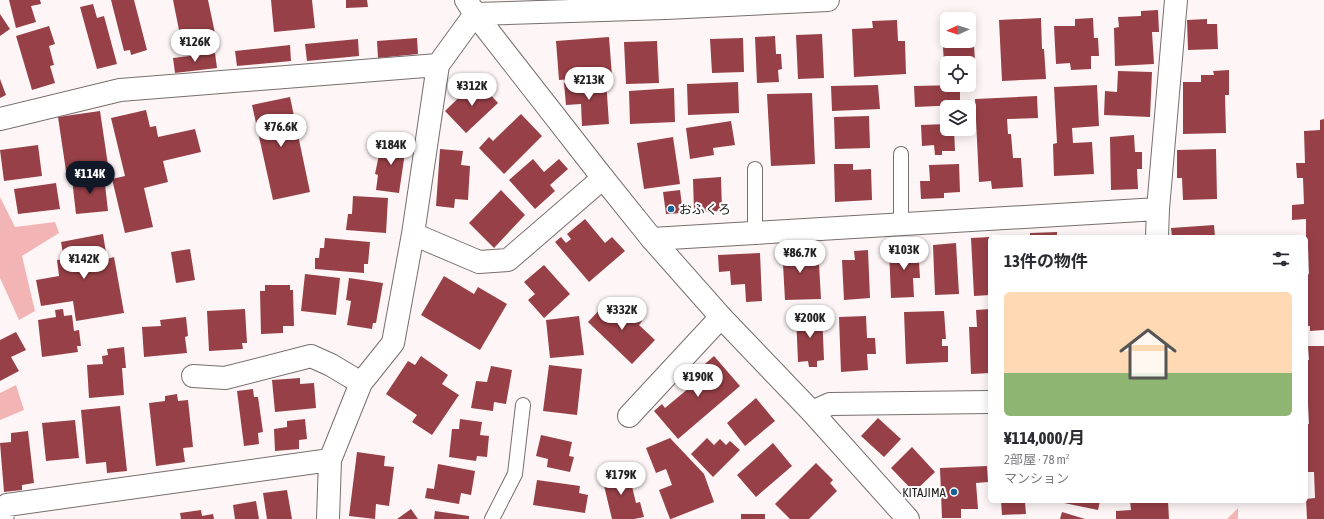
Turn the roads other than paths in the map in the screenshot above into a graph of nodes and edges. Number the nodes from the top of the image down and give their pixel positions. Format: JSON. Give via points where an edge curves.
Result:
{"nodes":[{"id":1,"x":828,"y":0,"type":"edge"},
{"id":2,"x":1176,"y":0,"type":"edge"},
{"id":3,"x":666,"y":4,"type":"edge"},
{"id":4,"x":471,"y":7,"type":"edge"},
{"id":5,"x":438,"y":65,"type":"junction"},
{"id":6,"x":0,"y":119,"type":"edge"},
{"id":7,"x":901,"y":154,"type":"dead end"},
{"id":8,"x":755,"y":169,"type":"dead end"},
{"id":9,"x":603,"y":178,"type":"junction"},
{"id":10,"x":1158,"y":209,"type":"junction"},
{"id":11,"x":902,"y":224,"type":"junction"},
{"id":12,"x":755,"y":233,"type":"junction"},
{"id":13,"x":413,"y":234,"type":"junction"},
{"id":14,"x":1157,"y":235,"type":"edge"},
{"id":15,"x":652,"y":239,"type":"junction"},
{"id":16,"x":721,"y":317,"type":"junction"},
{"id":17,"x":193,"y":376,"type":"dead end"},
{"id":18,"x":361,"y":382,"type":"junction"},
{"id":19,"x":988,"y":402,"type":"edge"},
{"id":20,"x":523,"y":405,"type":"dead end"},
{"id":21,"x":812,"y":412,"type":"junction"},
{"id":22,"x":629,"y":416,"type":"dead end"},
{"id":23,"x":330,"y":460,"type":"junction"},
{"id":24,"x":1,"y":519,"type":"edge"},
{"id":25,"x":328,"y":519,"type":"edge"},
{"id":26,"x":492,"y":519,"type":"edge"},
{"id":27,"x":908,"y":519,"type":"edge"}],
"edges":[{"from":1,"to":3,"type":"street"},
{"from":2,"to":10,"type":"street"},
{"from":3,"to":4,"type":"street"},
{"from":4,"to":5,"type":"street"},
{"from":4,"to":9,"type":"street"},
{"from":5,"to":6,"type":"street","via":[[120,90]]},
{"from":5,"to":13,"type":"street"},
{"from":7,"to":11,"type":"lane"},
{"from":8,"to":12,"type":"lane"},
{"from":9,"to":13,"type":"street","via":[[508,260],[479,262]]},
{"from":9,"to":15,"type":"street"},
{"from":10,"to":11,"type":"street"},
{"from":10,"to":14,"type":"street"},
{"from":11,"to":12,"type":"street"},
{"from":12,"to":15,"type":"street"},
{"from":13,"to":18,"type":"street","via":[[393,343]]},
{"from":15,"to":16,"type":"street"},
{"from":16,"to":21,"type":"street"},
{"from":16,"to":22,"type":"street"},
{"from":17,"to":18,"type":"street","via":[[225,378],[311,356]]},
{"from":18,"to":23,"type":"street"},
{"from":19,"to":21,"type":"street","via":[[830,404]]},
{"from":20,"to":26,"type":"lane","via":[[516,474]]},
{"from":21,"to":27,"type":"street"},
{"from":23,"to":24,"type":"street","via":[[7,505]]},
{"from":23,"to":25,"type":"street"}]}
